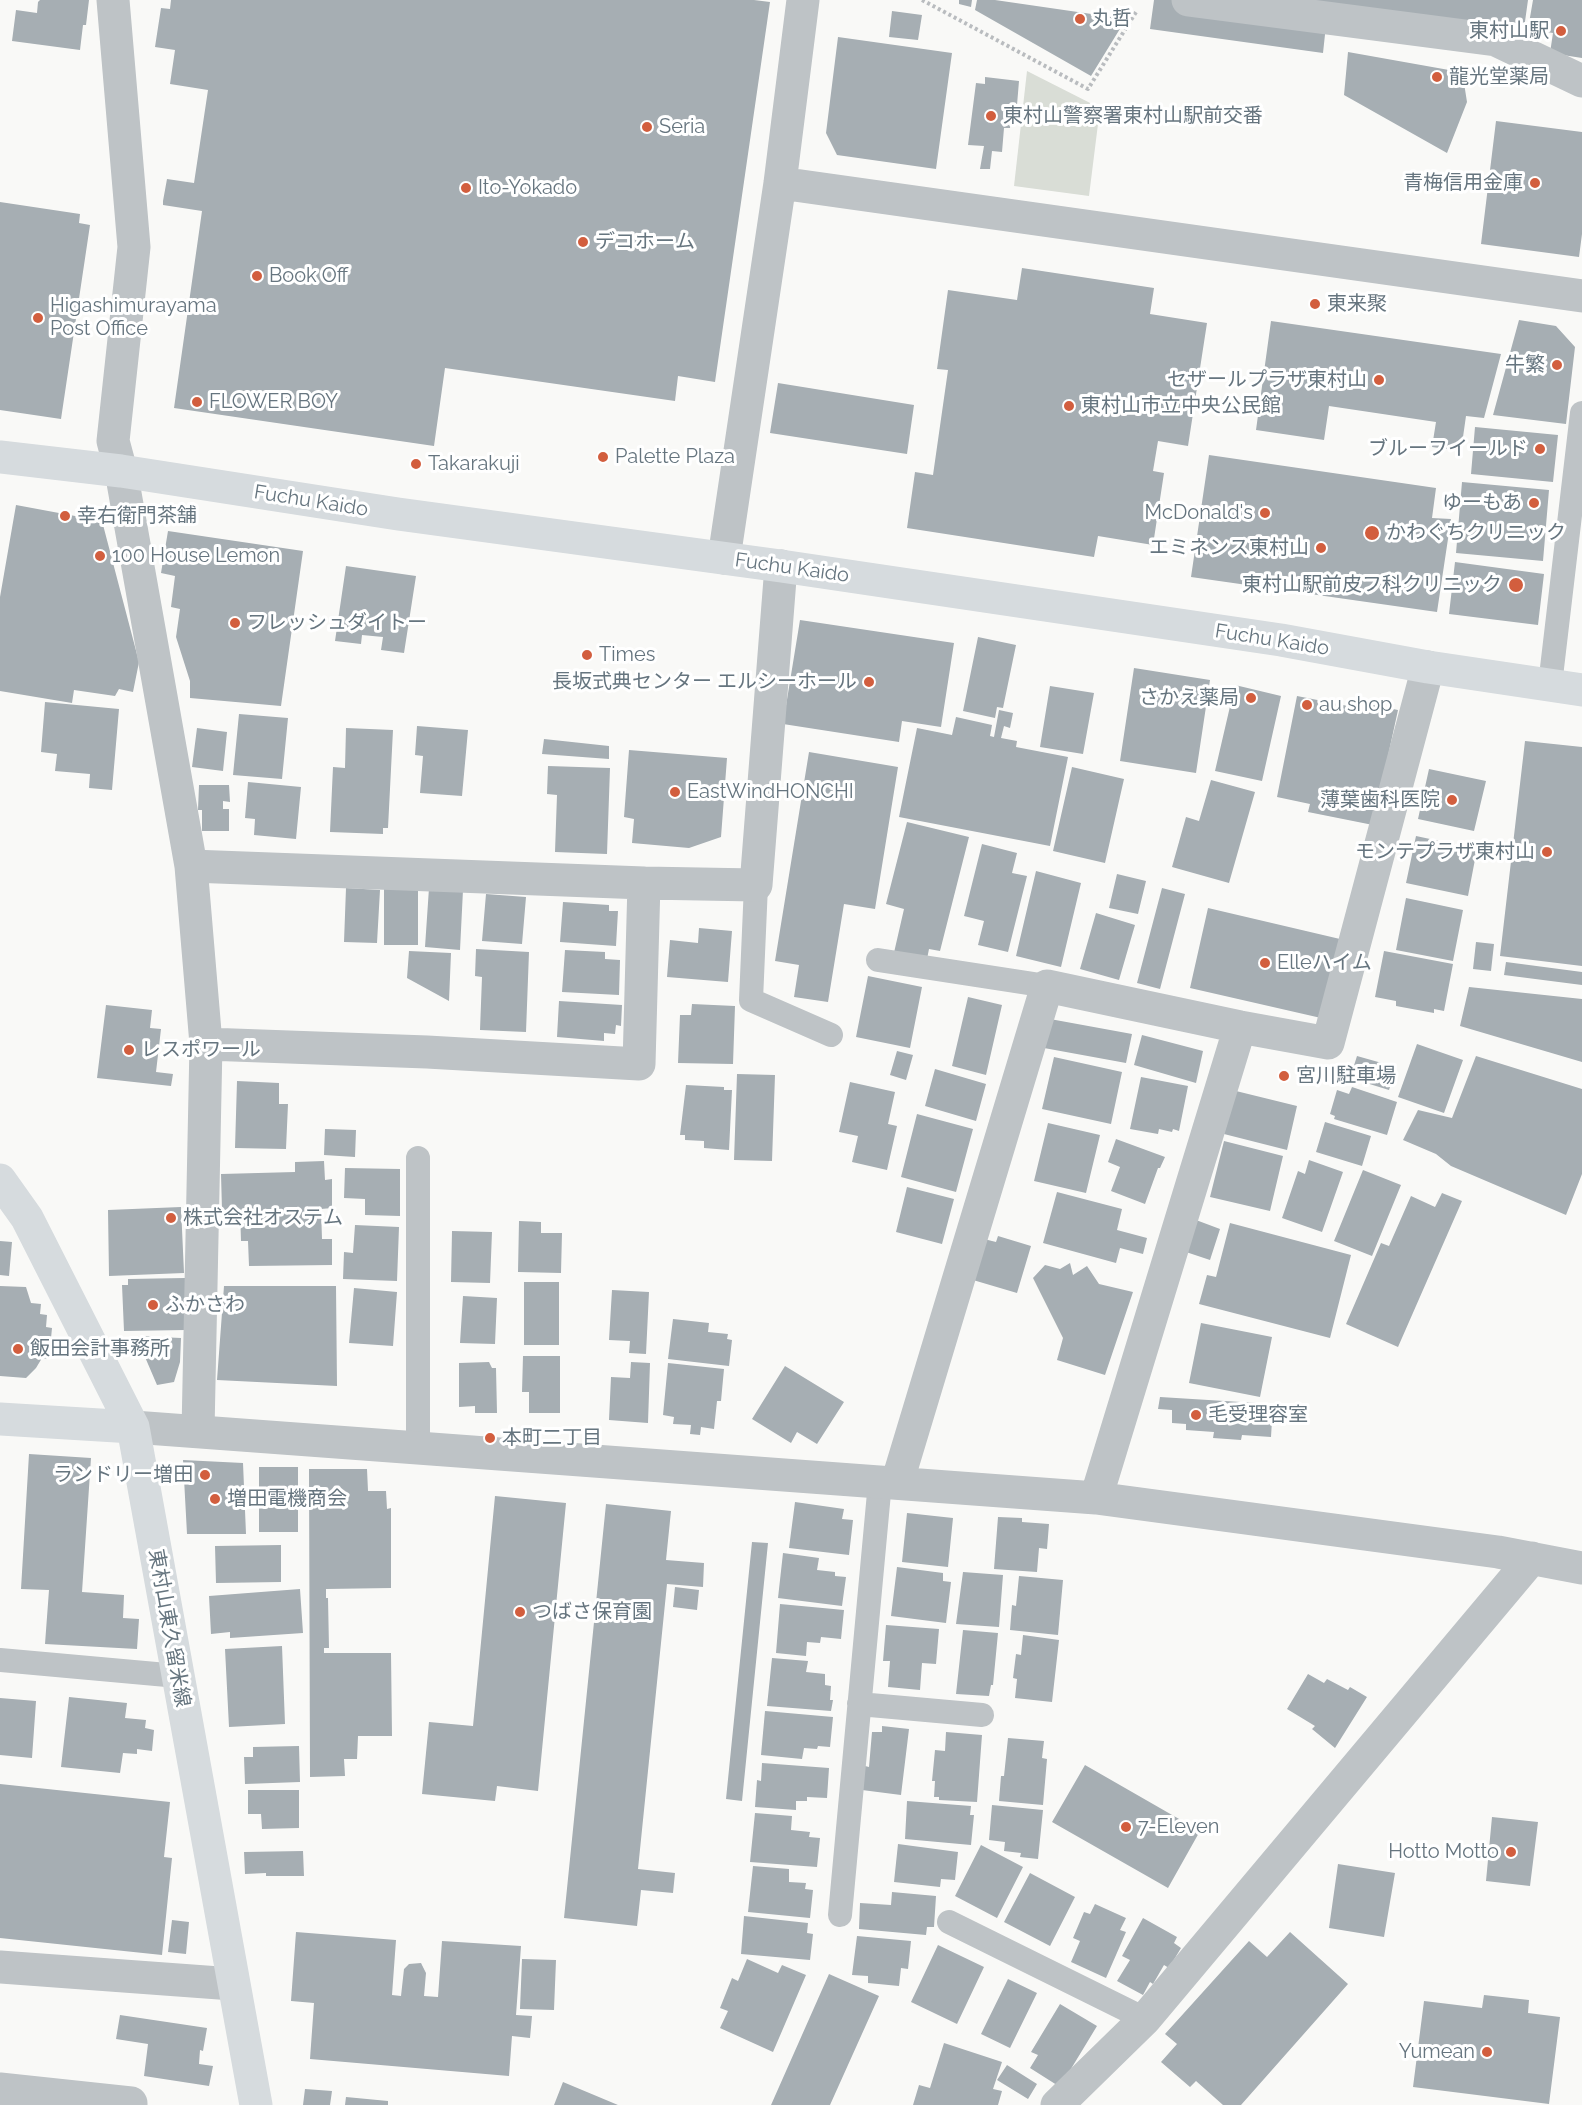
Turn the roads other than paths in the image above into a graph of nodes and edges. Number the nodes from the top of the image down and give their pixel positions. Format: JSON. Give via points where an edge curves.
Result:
{"nodes":[{"id":1,"x":113,"y":0,"type":"edge"},
{"id":2,"x":803,"y":0,"type":"edge"},
{"id":3,"x":1188,"y":0,"type":"edge"},
{"id":4,"x":1582,"y":81,"type":"edge"},
{"id":5,"x":780,"y":183,"type":"junction"},
{"id":6,"x":1582,"y":296,"type":"edge"},
{"id":7,"x":1582,"y":412,"type":"edge"},
{"id":8,"x":0,"y":457,"type":"edge"},
{"id":9,"x":121,"y":471,"type":"junction"},
{"id":10,"x":724,"y":558,"type":"junction"},
{"id":11,"x":781,"y":566,"type":"junction"},
{"id":12,"x":1428,"y":667,"type":"junction"},
{"id":13,"x":1550,"y":685,"type":"junction"},
{"id":14,"x":1582,"y":690,"type":"edge"},
{"id":15,"x":191,"y":866,"type":"junction"},
{"id":16,"x":644,"y":883,"type":"junction"},
{"id":17,"x":756,"y":885,"type":"junction"},
{"id":18,"x":878,"y":960,"type":"dead end"},
{"id":19,"x":1047,"y":986,"type":"junction"},
{"id":20,"x":1240,"y":1027,"type":"junction"},
{"id":21,"x":831,"y":1035,"type":"dead end"},
{"id":22,"x":206,"y":1044,"type":"junction"},
{"id":23,"x":418,"y":1158,"type":"dead end"},
{"id":24,"x":0,"y":1180,"type":"edge"},
{"id":25,"x":0,"y":1419,"type":"edge"},
{"id":26,"x":133,"y":1427,"type":"junction"},
{"id":27,"x":198,"y":1431,"type":"junction"},
{"id":28,"x":418,"y":1447,"type":"junction"},
{"id":29,"x":889,"y":1482,"type":"junction"},
{"id":30,"x":1096,"y":1498,"type":"junction"},
{"id":31,"x":1532,"y":1558,"type":"junction"},
{"id":32,"x":1582,"y":1568,"type":"edge"},
{"id":33,"x":0,"y":1660,"type":"edge"},
{"id":34,"x":178,"y":1676,"type":"junction"},
{"id":35,"x":859,"y":1704,"type":"junction"},
{"id":36,"x":982,"y":1715,"type":"dead end"},
{"id":37,"x":840,"y":1915,"type":"dead end"},
{"id":38,"x":949,"y":1922,"type":"dead end"},
{"id":39,"x":0,"y":1967,"type":"edge"},
{"id":40,"x":232,"y":1984,"type":"junction"},
{"id":41,"x":1145,"y":2019,"type":"junction"},
{"id":42,"x":0,"y":2089,"type":"edge"},
{"id":43,"x":131,"y":2105,"type":"edge"},
{"id":44,"x":256,"y":2105,"type":"edge"},
{"id":45,"x":1057,"y":2105,"type":"edge"}],
"edges":[{"from":1,"to":9,"type":"street","via":[[134,247],[113,441]]},
{"from":2,"to":5,"type":"street"},
{"from":3,"to":4,"type":"street","via":[[1496,40]]},
{"from":5,"to":6,"type":"street"},
{"from":5,"to":10,"type":"street"},
{"from":7,"to":13,"type":"lane"},
{"from":8,"to":9,"type":"main road","name":"Fuchu Kaido"},
{"from":9,"to":10,"type":"main road","name":"Fuchu Kaido","via":[[398,514]]},
{"from":9,"to":15,"type":"street"},
{"from":10,"to":11,"type":"main road","name":"Fuchu Kaido"},
{"from":11,"to":12,"type":"main road","name":"Fuchu Kaido","via":[[1281,640]]},
{"from":11,"to":17,"type":"street"},
{"from":12,"to":13,"type":"main road","name":"Fuchu Kaido"},
{"from":12,"to":20,"type":"street","via":[[1328,1042]]},
{"from":13,"to":14,"type":"main road","name":"Fuchu Kaido"},
{"from":15,"to":16,"type":"street"},
{"from":15,"to":22,"type":"street"},
{"from":16,"to":17,"type":"street"},
{"from":16,"to":22,"type":"street","via":[[639,1064]]},
{"from":17,"to":21,"type":"lane","via":[[751,1000]]},
{"from":18,"to":19,"type":"lane"},
{"from":19,"to":20,"type":"street"},
{"from":19,"to":29,"type":"street"},
{"from":20,"to":30,"type":"street"},
{"from":22,"to":27,"type":"street"},
{"from":23,"to":28,"type":"lane"},
{"from":24,"to":26,"type":"main road","name":"東村山東久留米線","via":[[27,1218]]},
{"from":25,"to":26,"type":"main road"},
{"from":26,"to":27,"type":"street"},
{"from":26,"to":34,"type":"main road","name":"東村山東久留米線"},
{"from":27,"to":28,"type":"street"},
{"from":28,"to":29,"type":"street"},
{"from":29,"to":30,"type":"street"},
{"from":29,"to":35,"type":"lane"},
{"from":30,"to":31,"type":"street"},
{"from":31,"to":32,"type":"street"},
{"from":31,"to":41,"type":"street"},
{"from":33,"to":34,"type":"lane"},
{"from":34,"to":40,"type":"main road","name":"東村山東久留米線"},
{"from":35,"to":36,"type":"lane"},
{"from":35,"to":37,"type":"lane"},
{"from":38,"to":41,"type":"lane"},
{"from":39,"to":40,"type":"street"},
{"from":40,"to":44,"type":"main road","name":"東村山東久留米線"},
{"from":41,"to":45,"type":"street"},
{"from":42,"to":43,"type":"street"}]}
